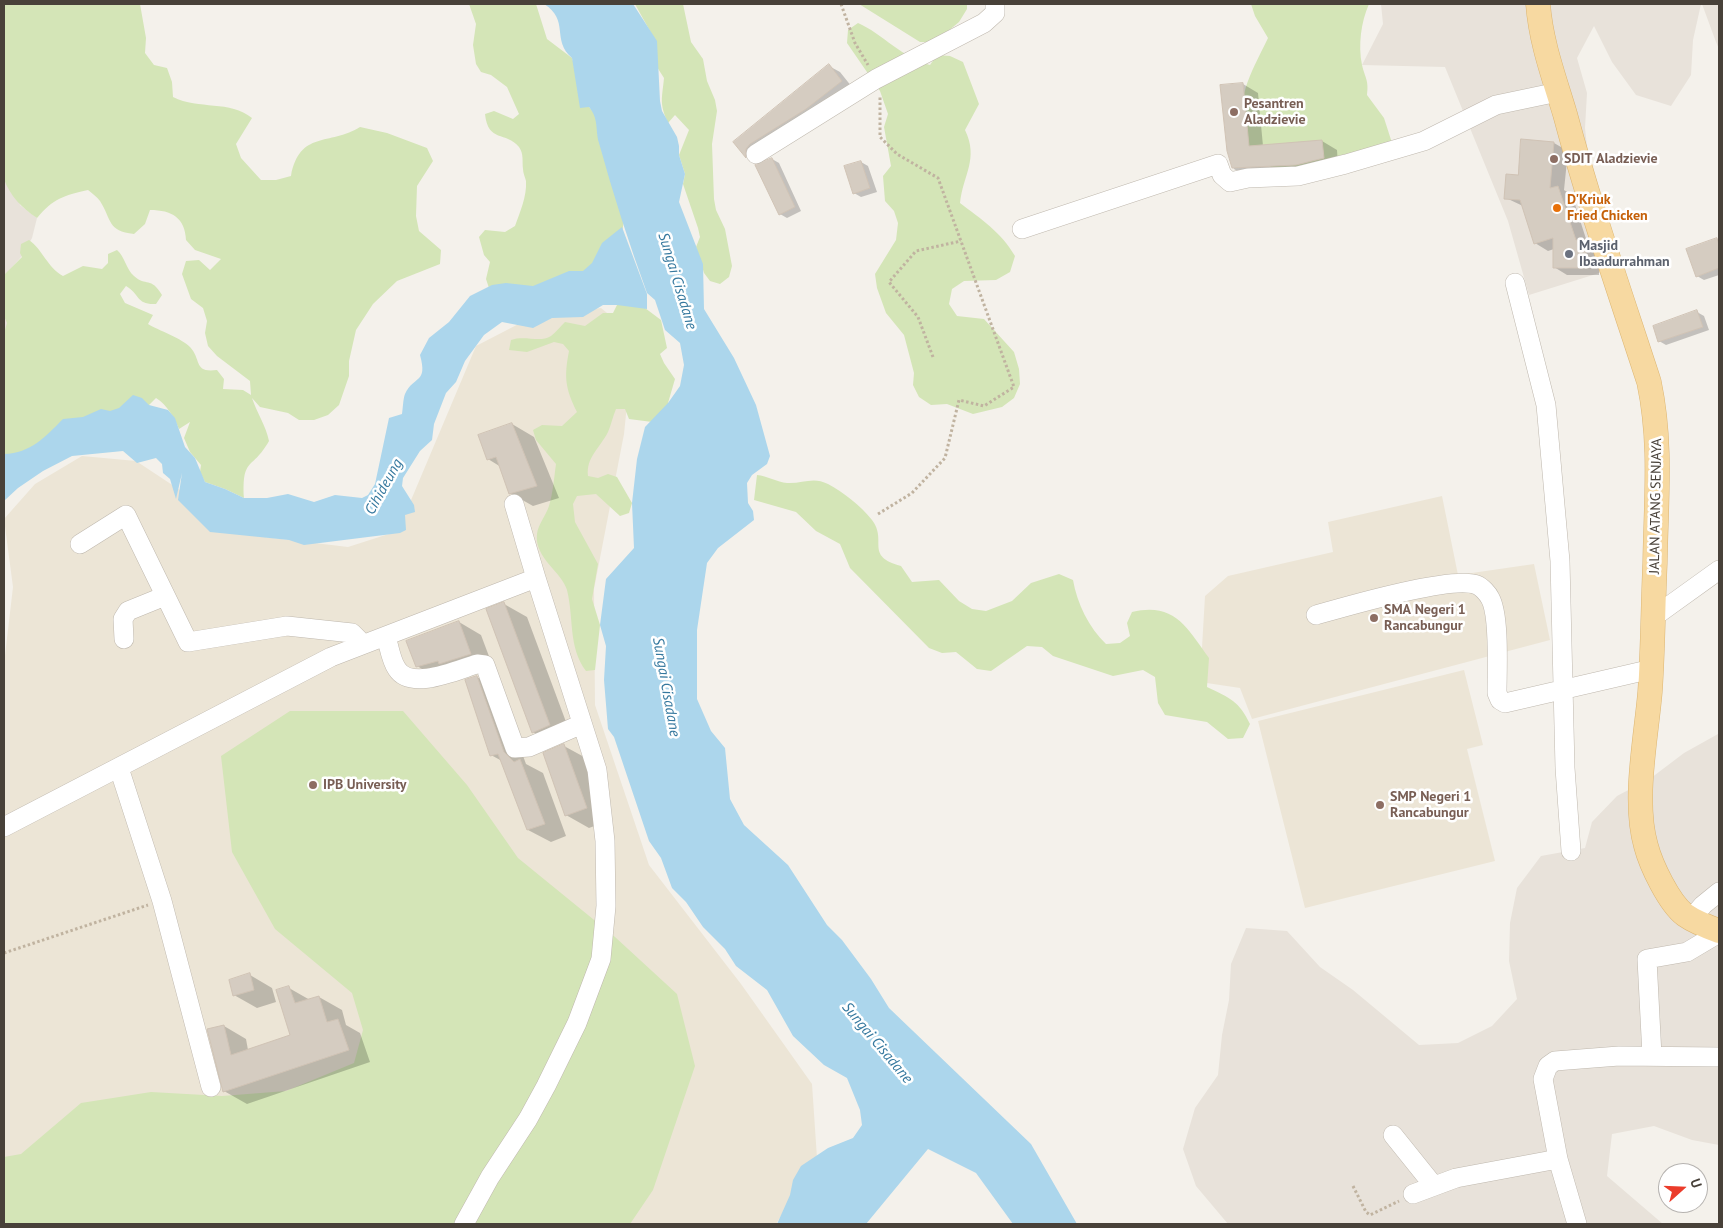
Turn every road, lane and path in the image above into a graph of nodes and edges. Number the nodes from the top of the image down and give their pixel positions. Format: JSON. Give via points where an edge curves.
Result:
{"nodes":[{"id":1,"x":841,"y":4,"type":"edge"},
{"id":2,"x":995,"y":4,"type":"edge"},
{"id":3,"x":1538,"y":4,"type":"edge"},
{"id":4,"x":876,"y":79,"type":"junction"},
{"id":5,"x":1558,"y":92,"type":"junction"},
{"id":6,"x":756,"y":154,"type":"dead end"},
{"id":7,"x":1022,"y":229,"type":"dead end"},
{"id":8,"x":962,"y":242,"type":"junction"},
{"id":9,"x":1515,"y":283,"type":"dead end"},
{"id":10,"x":934,"y":357,"type":"dead end"},
{"id":11,"x":514,"y":504,"type":"dead end"},
{"id":12,"x":878,"y":514,"type":"dead end"},
{"id":13,"x":80,"y":544,"type":"dead end"},
{"id":14,"x":1719,"y":570,"type":"edge"},
{"id":15,"x":536,"y":578,"type":"junction"},
{"id":16,"x":165,"y":596,"type":"junction"},
{"id":17,"x":1316,"y":615,"type":"dead end"},
{"id":18,"x":1655,"y":616,"type":"junction"},
{"id":19,"x":386,"y":636,"type":"junction"},
{"id":20,"x":124,"y":639,"type":"dead end"},
{"id":21,"x":363,"y":644,"type":"junction"},
{"id":22,"x":1652,"y":669,"type":"junction"},
{"id":23,"x":1562,"y":690,"type":"junction"},
{"id":24,"x":582,"y":724,"type":"junction"},
{"id":25,"x":119,"y":768,"type":"junction"},
{"id":26,"x":4,"y":827,"type":"edge"},
{"id":27,"x":1570,"y":851,"type":"dead end"},
{"id":28,"x":1719,"y":892,"type":"edge"},
{"id":29,"x":162,"y":901,"type":"junction"},
{"id":30,"x":1692,"y":918,"type":"junction"},
{"id":31,"x":1719,"y":932,"type":"edge"},
{"id":32,"x":4,"y":953,"type":"edge"},
{"id":33,"x":1652,"y":1056,"type":"junction"},
{"id":34,"x":1719,"y":1057,"type":"edge"},
{"id":35,"x":211,"y":1087,"type":"dead end"},
{"id":36,"x":1393,"y":1135,"type":"dead end"},
{"id":37,"x":1558,"y":1159,"type":"junction"},
{"id":38,"x":1353,"y":1186,"type":"dead end"},
{"id":39,"x":1434,"y":1186,"type":"junction"},
{"id":40,"x":1413,"y":1194,"type":"joint"},
{"id":41,"x":464,"y":1224,"type":"edge"},
{"id":42,"x":1577,"y":1224,"type":"edge"}],
"edges":[{"from":1,"to":4,"type":"path","via":[[855,43]]},
{"from":2,"to":4,"type":"street","via":[[994,13],[984,23]]},
{"from":3,"to":5,"type":"main road","name":"JALAN ATANG SENJAYA","via":[[1549,66]]},
{"from":4,"to":6,"type":"street"},
{"from":4,"to":8,"type":"path","via":[[881,102],[880,137],[897,154],[938,178]]},
{"from":5,"to":7,"type":"street","via":[[1496,105],[1424,141],[1346,164],[1298,176],[1230,182],[1222,175],[1218,164]]},
{"from":5,"to":18,"type":"main road","name":"JALAN ATANG SENJAYA","via":[[1583,181],[1649,382],[1655,411],[1659,468]]},
{"from":8,"to":10,"type":"path","via":[[916,251],[889,282],[918,317]]},
{"from":8,"to":12,"type":"path","via":[[1014,387],[984,406],[958,400],[946,458],[912,493]]},
{"from":9,"to":23,"type":"street","via":[[1546,405],[1560,562]]},
{"from":11,"to":15,"type":"street"},
{"from":13,"to":16,"type":"street","via":[[126,515]]},
{"from":14,"to":18,"type":"street"},
{"from":15,"to":19,"type":"street"},
{"from":15,"to":24,"type":"street"},
{"from":16,"to":20,"type":"street","via":[[128,611],[123,619]]},
{"from":16,"to":21,"type":"street","via":[[188,642],[288,626],[352,633]]},
{"from":17,"to":23,"type":"street","via":[[1383,596],[1460,583],[1477,585],[1491,599],[1495,618],[1497,693],[1500,700],[1505,703]]},
{"from":18,"to":22,"type":"main road","name":"JALAN ATANG SENJAYA"},
{"from":19,"to":21,"type":"street"},
{"from":19,"to":24,"type":"street","via":[[397,670],[407,678],[418,681],[477,664],[485,665],[515,748],[529,748]]},
{"from":21,"to":25,"type":"street","via":[[168,740]]},
{"from":22,"to":23,"type":"street"},
{"from":22,"to":30,"type":"main road","name":"JALAN ATANG SENJAYA","via":[[1641,792],[1642,826],[1646,847],[1669,895],[1684,914]]},
{"from":23,"to":27,"type":"street"},
{"from":24,"to":41,"type":"street","via":[[597,770],[604,841],[606,906],[601,959],[577,1023],[546,1086]]},
{"from":25,"to":26,"type":"street"},
{"from":25,"to":29,"type":"street"},
{"from":28,"to":30,"type":"street"},
{"from":29,"to":32,"type":"path"},
{"from":29,"to":35,"type":"street"},
{"from":30,"to":31,"type":"main road","name":"JALAN ATANG SENJAYA"},
{"from":31,"to":33,"type":"street","via":[[1687,952],[1648,959]]},
{"from":33,"to":34,"type":"street"},
{"from":33,"to":37,"type":"street","via":[[1580,1058],[1556,1061],[1548,1066],[1543,1079]]},
{"from":36,"to":39,"type":"street"},
{"from":37,"to":39,"type":"street","via":[[1456,1178]]},
{"from":37,"to":42,"type":"street"},
{"from":38,"to":40,"type":"path","via":[[1370,1215]]},
{"from":39,"to":40,"type":"street"}]}
